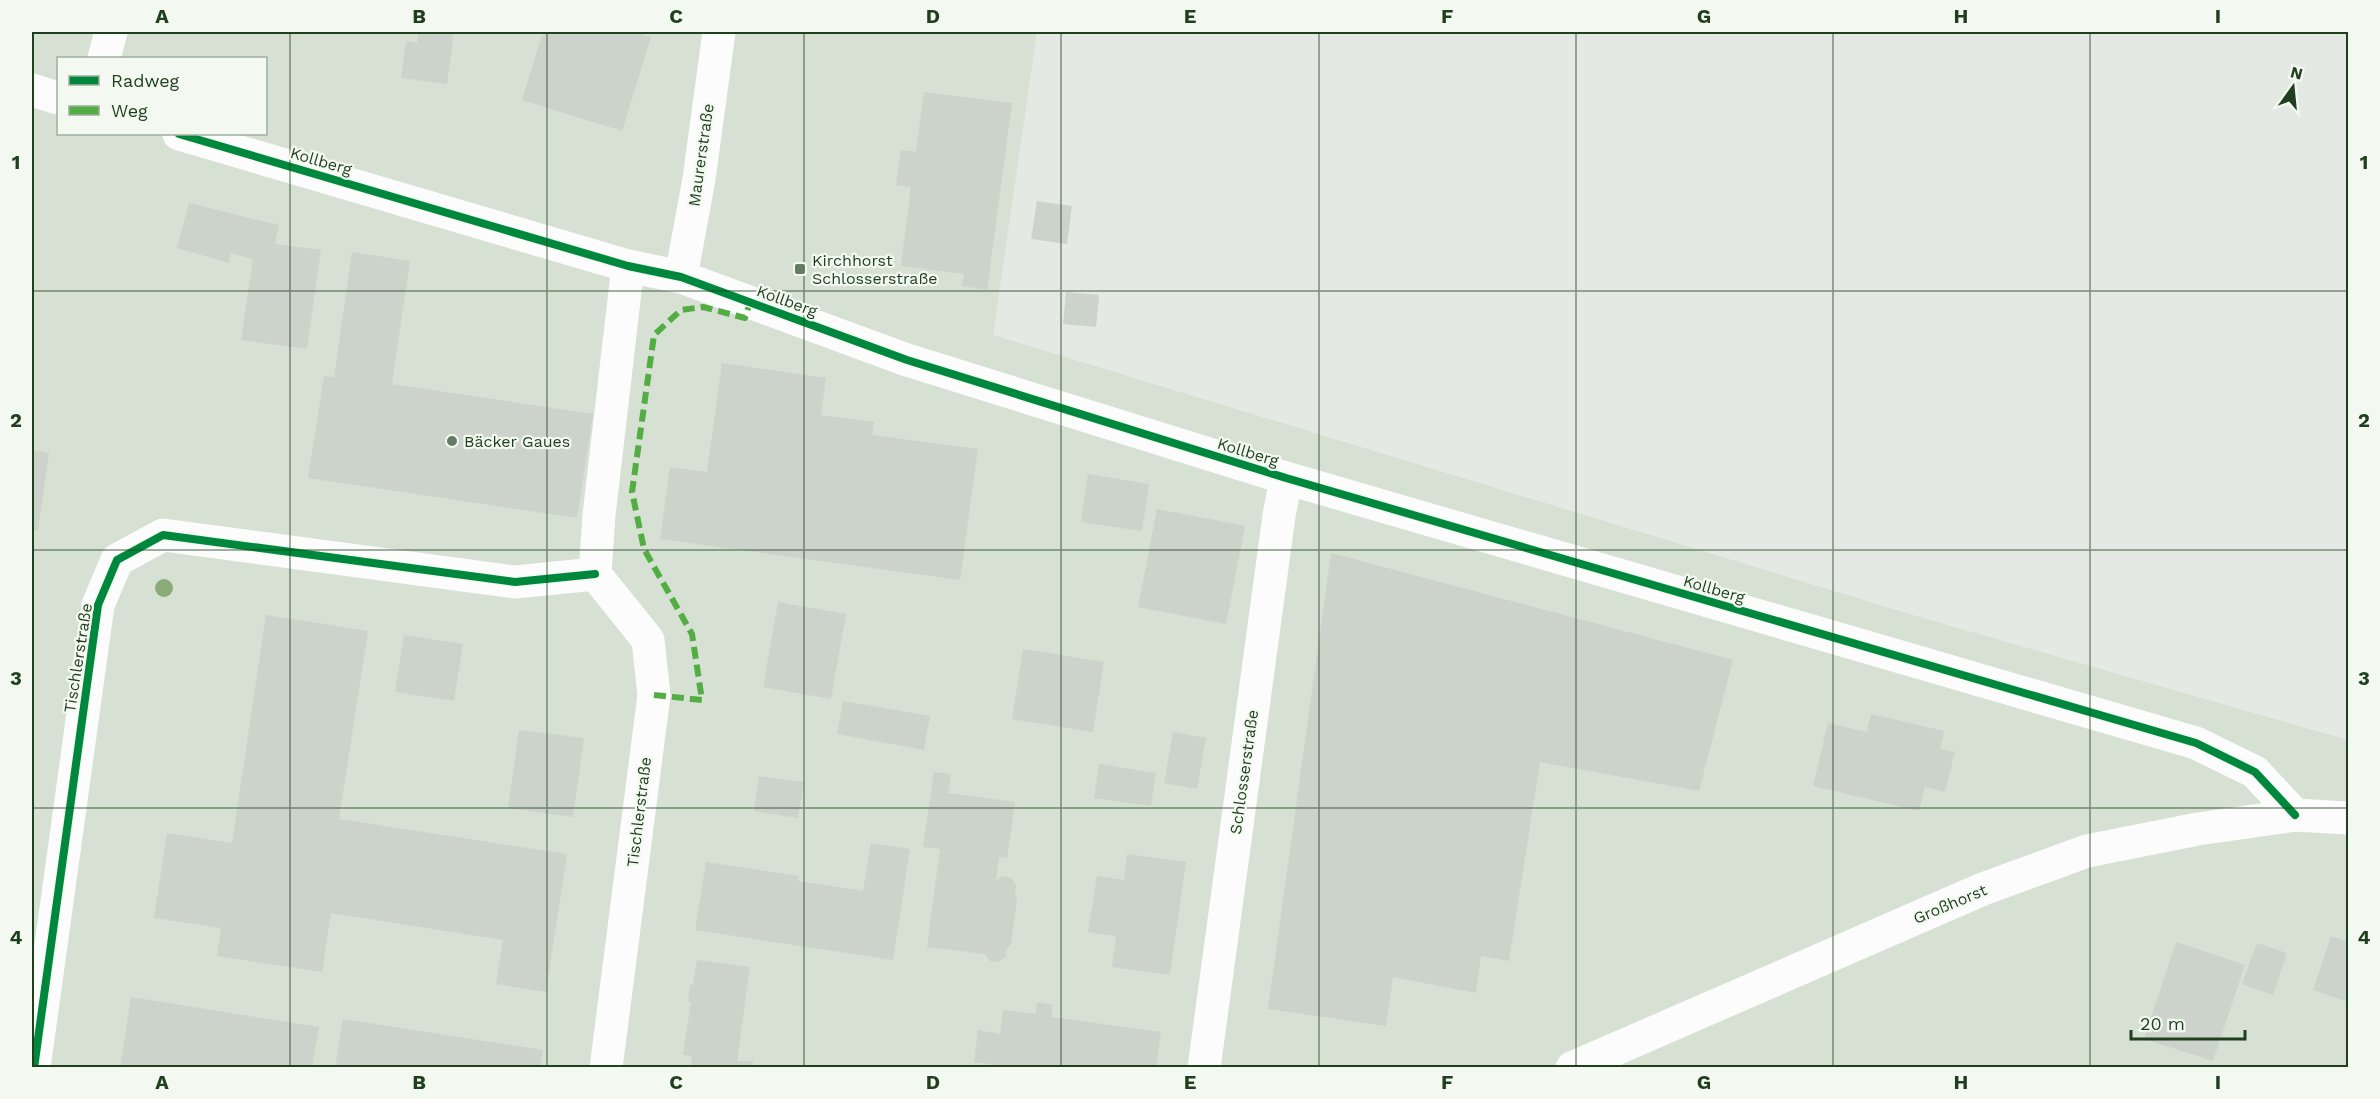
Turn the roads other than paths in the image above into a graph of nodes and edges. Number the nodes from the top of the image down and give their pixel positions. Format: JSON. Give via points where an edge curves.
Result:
{"nodes":[{"id":1,"x":111,"y":32,"type":"edge"},
{"id":2,"x":719,"y":32,"type":"edge"},
{"id":3,"x":104,"y":57,"type":"edge"},
{"id":4,"x":32,"y":90,"type":"edge"},
{"id":5,"x":57,"y":98,"type":"edge"},
{"id":6,"x":181,"y":135,"type":"edge"},
{"id":7,"x":628,"y":266,"type":"junction"},
{"id":8,"x":681,"y":277,"type":"junction"},
{"id":9,"x":1286,"y":478,"type":"junction"},
{"id":10,"x":595,"y":574,"type":"junction"},
{"id":11,"x":2295,"y":815,"type":"junction"},
{"id":12,"x":2349,"y":818,"type":"edge"},
{"id":13,"x":34,"y":1068,"type":"edge"},
{"id":14,"x":606,"y":1068,"type":"edge"},
{"id":15,"x":1204,"y":1068,"type":"edge"},
{"id":16,"x":1572,"y":1068,"type":"edge"}],
"edges":[{"from":1,"to":3,"type":"street"},
{"from":2,"to":8,"type":"street","name":"Maurerstraße"},
{"from":4,"to":5,"type":"street"},
{"from":6,"to":7,"type":"street","name":"Kollberg"},
{"from":7,"to":8,"type":"street","name":"Kollberg"},
{"from":7,"to":10,"type":"street"},
{"from":8,"to":9,"type":"street","name":"Kollberg","via":[[907,360]]},
{"from":9,"to":11,"type":"street","name":"Kollberg","via":[[2196,743],[2256,772]]},
{"from":9,"to":15,"type":"street","name":"Schlosserstraße"},
{"from":10,"to":13,"type":"street","name":"Tischlerstraße","via":[[515,582],[163,535],[117,560],[98,605]]},
{"from":10,"to":14,"type":"street","name":"Tischlerstraße","via":[[648,640],[654,695]]},
{"from":11,"to":12,"type":"street","name":"Großhorst"},
{"from":11,"to":16,"type":"street","name":"Großhorst","via":[[2087,851],[1983,889]]}]}
